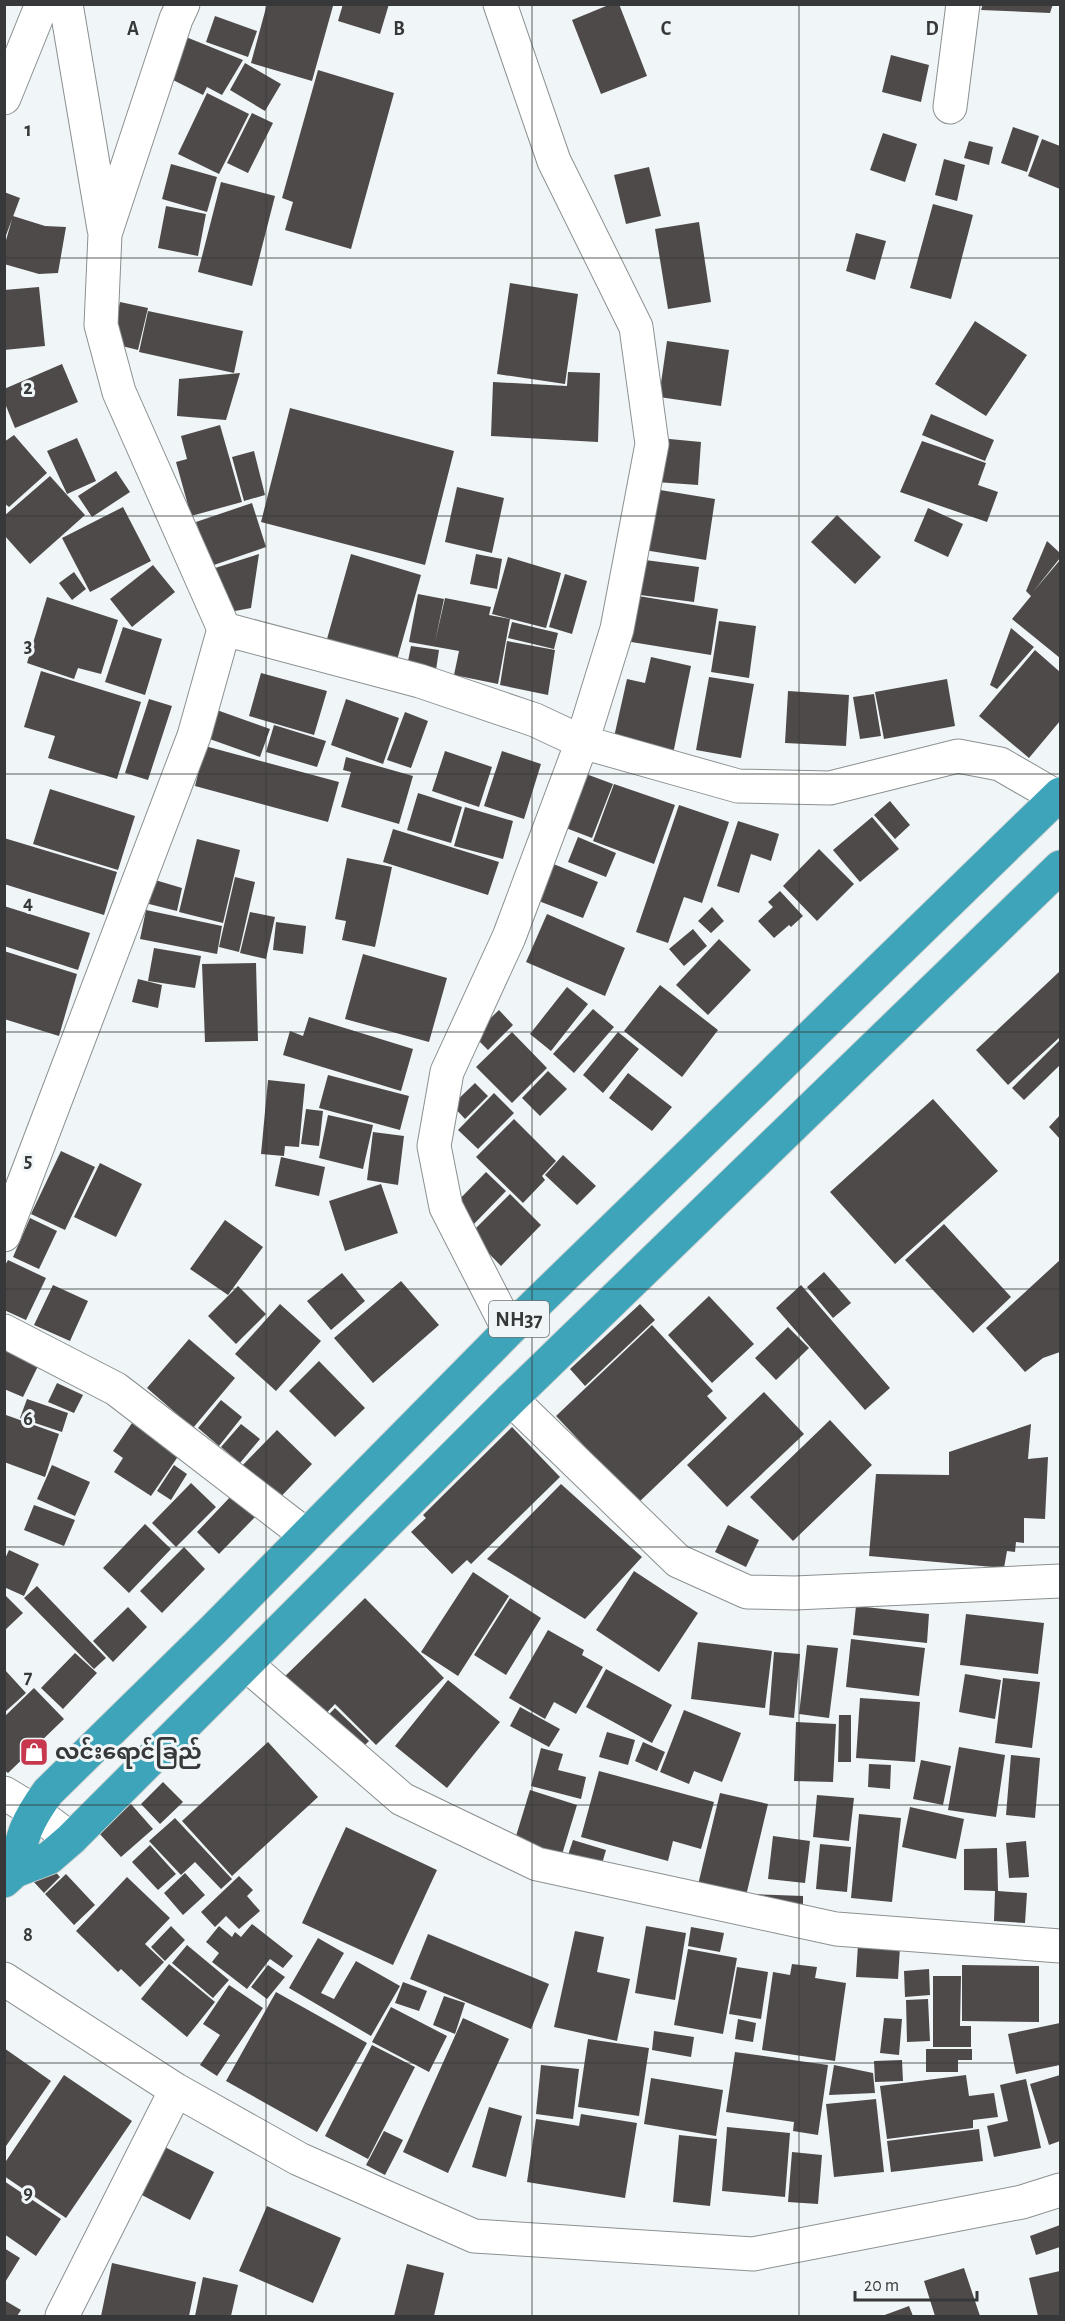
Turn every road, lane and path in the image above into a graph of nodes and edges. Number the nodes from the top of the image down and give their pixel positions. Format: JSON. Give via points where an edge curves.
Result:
{"nodes":[{"id":1,"x":42,"y":4,"type":"edge"},
{"id":2,"x":66,"y":4,"type":"edge"},
{"id":3,"x":183,"y":4,"type":"edge"},
{"id":4,"x":500,"y":4,"type":"edge"},
{"id":5,"x":963,"y":4,"type":"edge"},
{"id":6,"x":4,"y":98,"type":"edge"},
{"id":7,"x":950,"y":106,"type":"dead end"},
{"id":8,"x":105,"y":234,"type":"junction"},
{"id":9,"x":224,"y":629,"type":"junction"},
{"id":10,"x":582,"y":742,"type":"junction"},
{"id":11,"x":1059,"y":796,"type":"edge"},
{"id":12,"x":1060,"y":867,"type":"edge"},
{"id":13,"x":4,"y":1235,"type":"edge"},
{"id":14,"x":509,"y":1330,"type":"junction"},
{"id":15,"x":4,"y":1331,"type":"edge"},
{"id":16,"x":511,"y":1399,"type":"junction"},
{"id":17,"x":306,"y":1535,"type":"junction"},
{"id":18,"x":1060,"y":1581,"type":"edge"},
{"id":19,"x":247,"y":1665,"type":"junction"},
{"id":20,"x":4,"y":1793,"type":"edge"},
{"id":21,"x":34,"y":1811,"type":"junction"},
{"id":22,"x":71,"y":1839,"type":"junction"},
{"id":23,"x":10,"y":1876,"type":"edge"},
{"id":24,"x":1060,"y":1946,"type":"edge"},
{"id":25,"x":4,"y":1979,"type":"edge"},
{"id":26,"x":176,"y":2090,"type":"junction"},
{"id":27,"x":1060,"y":2190,"type":"edge"},
{"id":28,"x":62,"y":2316,"type":"edge"}],
"edges":[{"from":1,"to":6,"type":"street"},
{"from":2,"to":8,"type":"street"},
{"from":3,"to":8,"type":"street"},
{"from":4,"to":10,"type":"street","via":[[554,161],[636,327],[652,444],[617,629]]},
{"from":5,"to":7,"type":"street"},
{"from":8,"to":9,"type":"street","via":[[100,325],[119,392]]},
{"from":9,"to":10,"type":"street","via":[[420,681],[535,720]]},
{"from":9,"to":13,"type":"street","via":[[194,735]]},
{"from":10,"to":11,"type":"street","via":[[738,786],[830,788],[958,756],[1000,764]]},
{"from":10,"to":14,"type":"street","via":[[509,937],[447,1072],[434,1146],[446,1207]]},
{"from":11,"to":14,"type":"highway","number":"NH37"},
{"from":12,"to":16,"type":"highway","number":"NH37"},
{"from":14,"to":17,"type":"highway","number":"NH37"},
{"from":15,"to":17,"type":"street","via":[[116,1389]]},
{"from":16,"to":18,"type":"street","via":[[678,1561],[747,1592]]},
{"from":16,"to":19,"type":"highway","number":"NH37"},
{"from":17,"to":21,"type":"highway","number":"NH37","via":[[48,1792]]},
{"from":19,"to":22,"type":"highway","number":"NH37"},
{"from":19,"to":24,"type":"street","via":[[402,1798],[537,1864],[836,1929]]},
{"from":20,"to":21,"type":"street"},
{"from":21,"to":22,"type":"street"},
{"from":21,"to":23,"type":"highway","number":"NH37"},
{"from":22,"to":23,"type":"highway","number":"NH37","via":[[49,1858]]},
{"from":25,"to":26,"type":"street"},
{"from":26,"to":27,"type":"street","via":[[299,2159],[474,2236],[753,2254],[1022,2202]]},
{"from":26,"to":28,"type":"street"}]}
